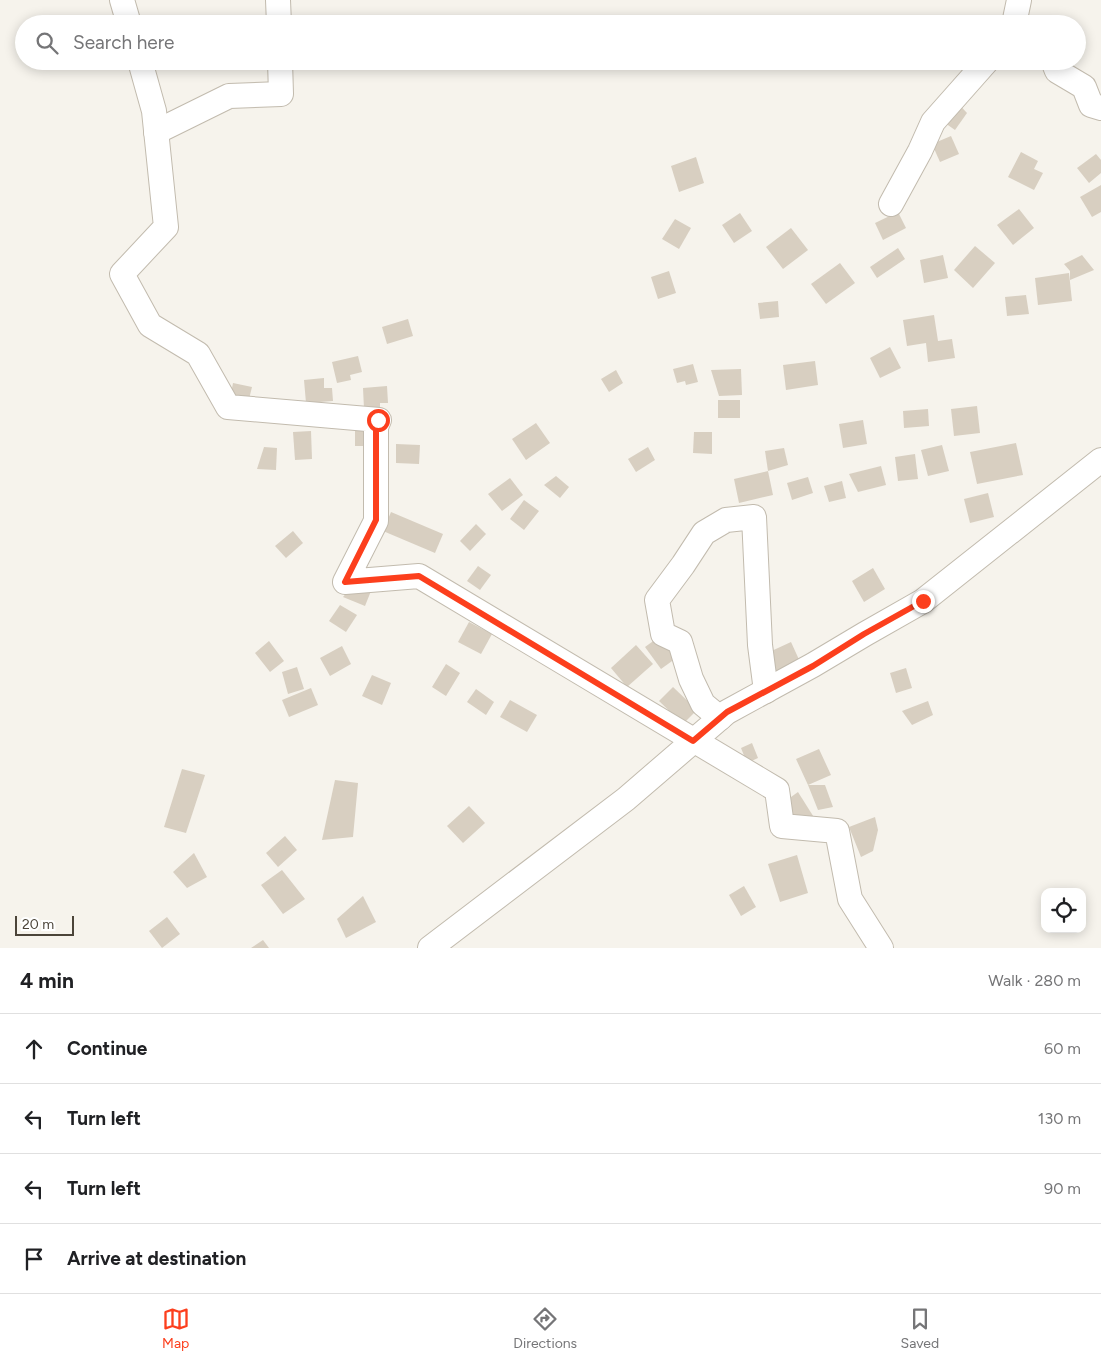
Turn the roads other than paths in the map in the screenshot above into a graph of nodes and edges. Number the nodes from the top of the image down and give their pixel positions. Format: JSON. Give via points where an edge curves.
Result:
{"nodes":[{"id":1,"x":122,"y":0,"type":"edge"},
{"id":2,"x":278,"y":0,"type":"edge"},
{"id":3,"x":126,"y":15,"type":"edge"},
{"id":4,"x":279,"y":15,"type":"edge"},
{"id":5,"x":143,"y":70,"type":"edge"},
{"id":6,"x":280,"y":70,"type":"edge"},
{"id":7,"x":979,"y":70,"type":"edge"},
{"id":8,"x":1057,"y":70,"type":"edge"},
{"id":9,"x":1101,"y":108,"type":"edge"},
{"id":10,"x":156,"y":132,"type":"junction"},
{"id":11,"x":891,"y":204,"type":"dead end"},
{"id":12,"x":1101,"y":460,"type":"edge"},
{"id":13,"x":766,"y":691,"type":"junction"},
{"id":14,"x":720,"y":718,"type":"junction"},
{"id":15,"x":693,"y":741,"type":"junction"},
{"id":16,"x":430,"y":948,"type":"edge"},
{"id":17,"x":881,"y":948,"type":"edge"}],
"edges":[{"from":1,"to":3,"type":"street"},
{"from":2,"to":4,"type":"street"},
{"from":5,"to":10,"type":"street","via":[[154,110]]},
{"from":6,"to":10,"type":"street","via":[[281,94],[228,96]]},
{"from":7,"to":11,"type":"street","via":[[934,122]]},
{"from":8,"to":9,"type":"street","via":[[1084,87],[1091,105]]},
{"from":10,"to":15,"type":"street","via":[[166,227],[122,274],[150,326],[198,354],[228,407],[378,420],[376,520],[345,582],[419,576]]},
{"from":12,"to":13,"type":"street","via":[[923,601]]},
{"from":13,"to":14,"type":"street"},
{"from":13,"to":14,"type":"street","via":[[760,646],[754,517],[726,520],[704,533],[657,600],[663,634],[680,642],[691,679],[703,704]]},
{"from":14,"to":15,"type":"street"},
{"from":15,"to":16,"type":"street","via":[[626,799]]},
{"from":15,"to":17,"type":"street","via":[[777,790],[782,826],[837,831],[850,899]]}]}
